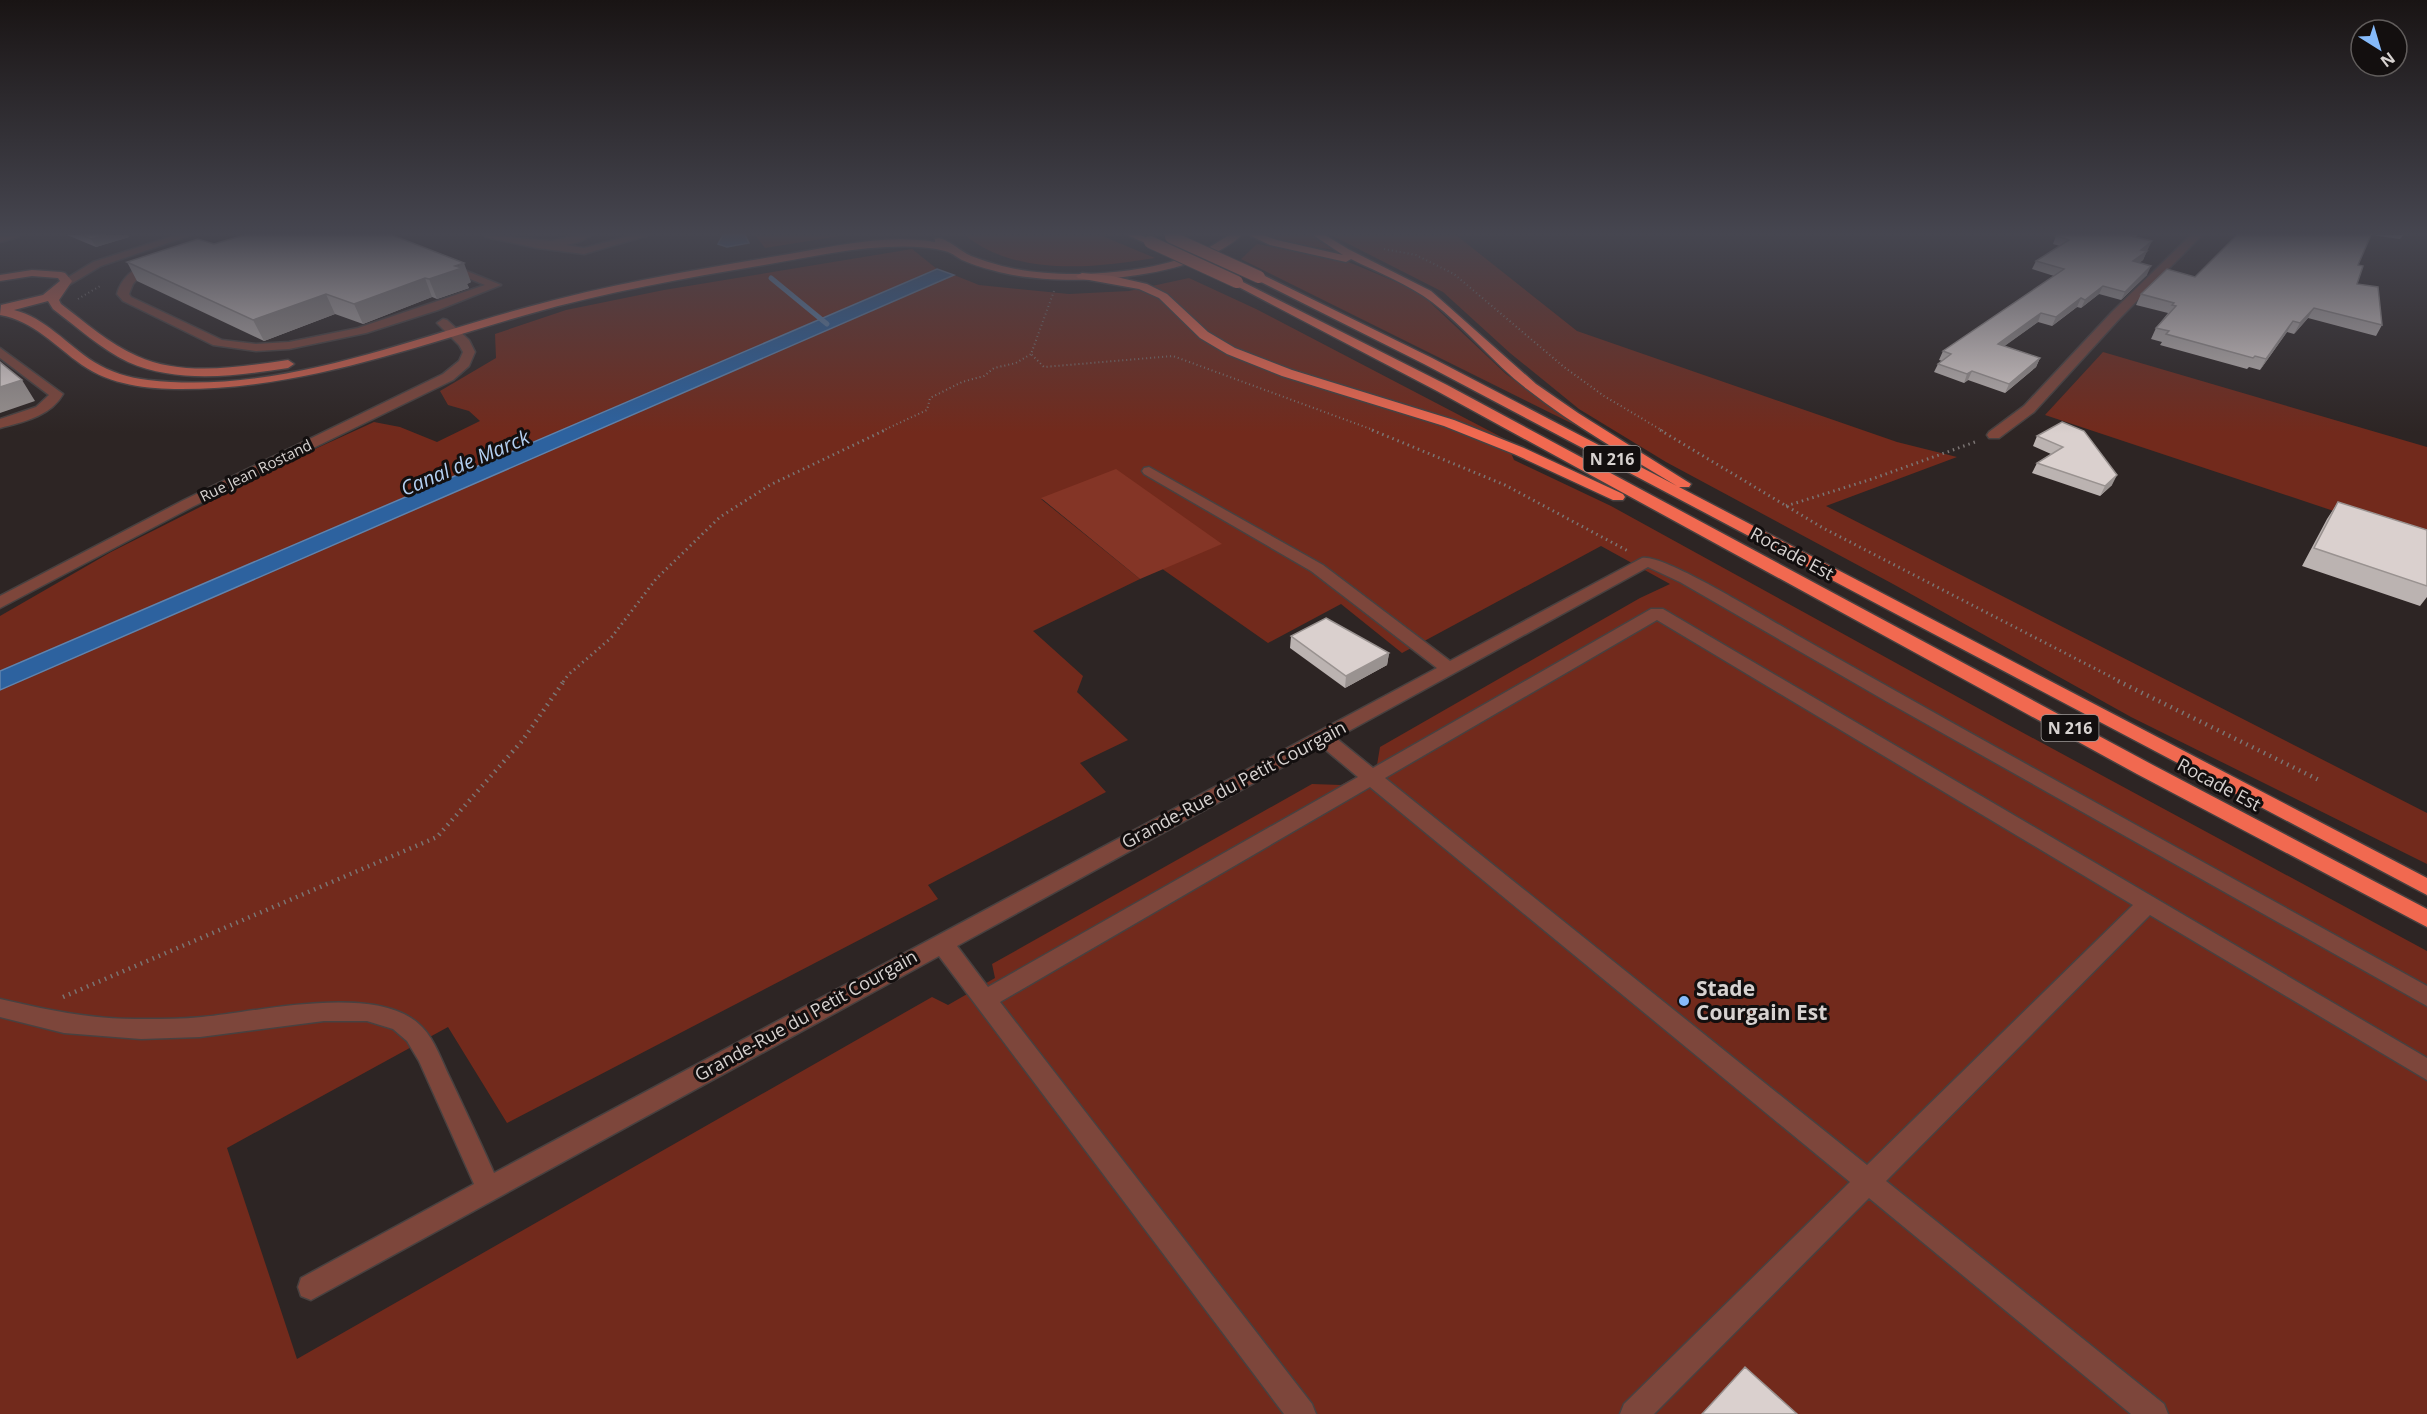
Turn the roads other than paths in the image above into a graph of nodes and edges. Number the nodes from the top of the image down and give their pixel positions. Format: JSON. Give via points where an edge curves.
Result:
{"nodes":[{"id":1,"x":34,"y":301,"type":"edge"},
{"id":2,"x":54,"y":301,"type":"edge"},
{"id":3,"x":131,"y":301,"type":"edge"},
{"id":4,"x":453,"y":301,"type":"edge"},
{"id":5,"x":525,"y":301,"type":"edge"},
{"id":6,"x":560,"y":301,"type":"edge"},
{"id":7,"x":1168,"y":301,"type":"edge"},
{"id":8,"x":1274,"y":301,"type":"edge"},
{"id":9,"x":1308,"y":301,"type":"edge"},
{"id":10,"x":1438,"y":301,"type":"edge"},
{"id":11,"x":2130,"y":301,"type":"edge"},
{"id":12,"x":0,"y":310,"type":"edge"},
{"id":13,"x":448,"y":327,"type":"junction"},
{"id":14,"x":0,"y":352,"type":"edge"},
{"id":15,"x":0,"y":424,"type":"edge"},
{"id":16,"x":1994,"y":435,"type":"road end"},
{"id":17,"x":1149,"y":471,"type":"dead end"},
{"id":18,"x":1714,"y":536,"type":"junction"},
{"id":19,"x":0,"y":603,"type":"edge"},
{"id":20,"x":1964,"y":645,"type":"junction"},
{"id":21,"x":1449,"y":669,"type":"junction"},
{"id":22,"x":1323,"y":738,"type":"junction"},
{"id":23,"x":1372,"y":777,"type":"junction"},
{"id":24,"x":2427,"y":887,"type":"edge"},
{"id":25,"x":2148,"y":904,"type":"junction"},
{"id":26,"x":2427,"y":919,"type":"edge"},
{"id":27,"x":942,"y":943,"type":"junction"},
{"id":28,"x":2427,"y":997,"type":"edge"},
{"id":29,"x":985,"y":1000,"type":"junction"},
{"id":30,"x":0,"y":1008,"type":"edge"},
{"id":31,"x":2427,"y":1070,"type":"edge"},
{"id":32,"x":1868,"y":1181,"type":"junction"},
{"id":33,"x":489,"y":1189,"type":"junction"},
{"id":34,"x":311,"y":1287,"type":"dead end"},
{"id":35,"x":1302,"y":1414,"type":"edge"},
{"id":36,"x":1634,"y":1414,"type":"edge"},
{"id":37,"x":2154,"y":1414,"type":"edge"}],
"edges":[{"from":1,"to":12,"type":"main road"},
{"from":2,"to":13,"type":"main road","via":[[130,358],[182,370],[299,362]]},
{"from":3,"to":4,"type":"street","via":[[223,345],[244,348],[301,343],[353,332]]},
{"from":5,"to":13,"type":"main road"},
{"from":6,"to":13,"type":"main road"},
{"from":7,"to":18,"type":"highway","via":[[1210,339],[1247,358],[1458,427],[1560,469],[1656,517]]},
{"from":8,"to":18,"type":"highway","name":"Rocade Est","number":"N 216","bridge":true},
{"from":9,"to":20,"type":"highway","name":"Rocade Est","number":"N 216","bridge":true},
{"from":10,"to":20,"type":"highway","via":[[1511,370],[1598,433]]},
{"from":11,"to":16,"type":"street","via":[[2029,409]]},
{"from":12,"to":13,"type":"main road","via":[[25,316],[104,372],[131,380],[171,384],[239,383],[304,374],[350,363]]},
{"from":13,"to":19,"type":"street","name":"Rue Jean Rostand","via":[[469,352],[465,363],[448,377],[187,504]]},
{"from":14,"to":15,"type":"street","via":[[56,394],[44,407]]},
{"from":17,"to":21,"type":"street","via":[[1317,568]]},
{"from":18,"to":26,"type":"highway","name":"Rocade Est","number":"N 216"},
{"from":20,"to":24,"type":"highway","name":"Rocade Est","number":"N 216"},
{"from":21,"to":22,"type":"street","name":"Grande-Rue du Petit Courgain"},
{"from":21,"to":28,"type":"street","name":"Grande-Rue du Petit Courgain","via":[[1648,561]]},
{"from":22,"to":23,"type":"street"},
{"from":22,"to":27,"type":"street","name":"Grande-Rue du Petit Courgain"},
{"from":23,"to":25,"type":"street","via":[[1657,613]]},
{"from":23,"to":29,"type":"street"},
{"from":23,"to":32,"type":"street"},
{"from":25,"to":31,"type":"street"},
{"from":25,"to":32,"type":"street"},
{"from":27,"to":29,"type":"street"},
{"from":27,"to":33,"type":"street","name":"Grande-Rue du Petit Courgain"},
{"from":29,"to":35,"type":"street"},
{"from":30,"to":33,"type":"street","via":[[87,1026],[141,1029],[200,1027],[349,1011],[400,1022],[414,1034],[428,1056]]},
{"from":32,"to":36,"type":"street"},
{"from":32,"to":37,"type":"street"},
{"from":33,"to":34,"type":"street","name":"Grande-Rue du Petit Courgain"}]}
